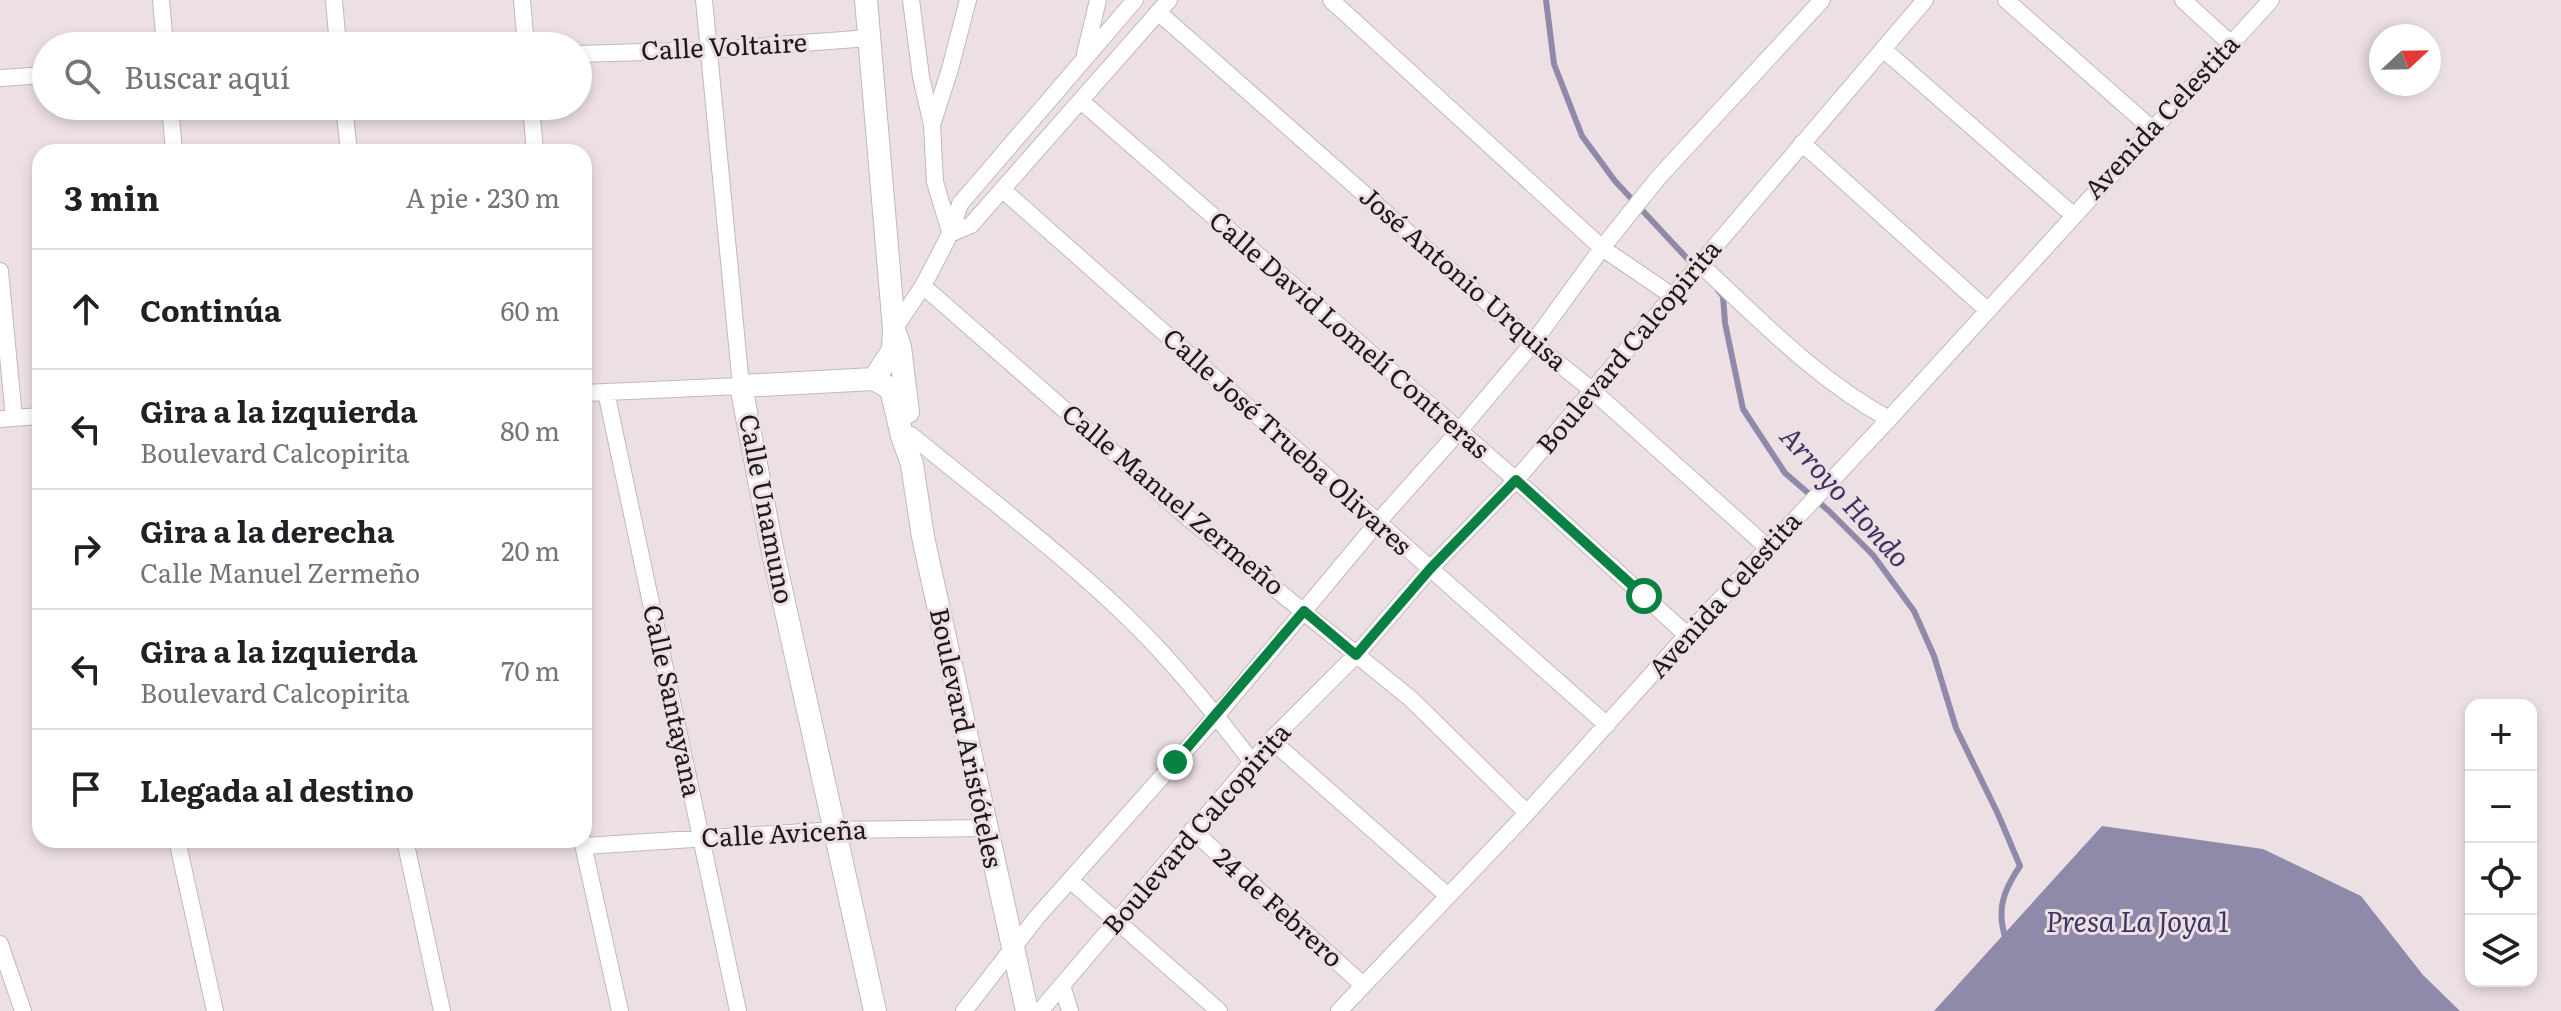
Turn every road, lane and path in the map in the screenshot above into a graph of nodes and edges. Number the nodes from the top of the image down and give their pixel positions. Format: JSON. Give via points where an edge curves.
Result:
{"nodes":[{"id":1,"x":161,"y":0,"type":"edge"},
{"id":2,"x":334,"y":0,"type":"edge"},
{"id":3,"x":522,"y":0,"type":"edge"},
{"id":4,"x":704,"y":0,"type":"edge"},
{"id":5,"x":866,"y":0,"type":"edge"},
{"id":6,"x":911,"y":0,"type":"edge"},
{"id":7,"x":968,"y":0,"type":"edge"},
{"id":8,"x":1098,"y":0,"type":"edge"},
{"id":9,"x":1135,"y":0,"type":"edge"},
{"id":10,"x":1331,"y":0,"type":"edge"},
{"id":11,"x":1822,"y":0,"type":"edge"},
{"id":12,"x":1925,"y":0,"type":"edge"},
{"id":13,"x":2006,"y":0,"type":"edge"},
{"id":14,"x":2183,"y":0,"type":"edge"},
{"id":15,"x":2271,"y":0,"type":"edge"},
{"id":16,"x":1163,"y":6,"type":"edge"},
{"id":17,"x":164,"y":32,"type":"edge"},
{"id":18,"x":337,"y":32,"type":"edge"},
{"id":19,"x":525,"y":32,"type":"edge"},
{"id":20,"x":870,"y":38,"type":"junction"},
{"id":21,"x":2230,"y":43,"type":"junction"},
{"id":22,"x":1883,"y":49,"type":"junction"},
{"id":23,"x":709,"y":50,"type":"junction"},
{"id":24,"x":592,"y":54,"type":"edge"},
{"id":25,"x":1083,"y":59,"type":"junction"},
{"id":26,"x":32,"y":76,"type":"edge"},
{"id":27,"x":0,"y":78,"type":"edge"},
{"id":28,"x":1081,"y":101,"type":"junction"},
{"id":29,"x":171,"y":120,"type":"edge"},
{"id":30,"x":346,"y":120,"type":"edge"},
{"id":31,"x":532,"y":120,"type":"edge"},
{"id":32,"x":932,"y":125,"type":"junction"},
{"id":33,"x":2151,"y":128,"type":"junction"},
{"id":34,"x":1802,"y":143,"type":"junction"},
{"id":35,"x":173,"y":144,"type":"edge"},
{"id":36,"x":348,"y":144,"type":"edge"},
{"id":37,"x":534,"y":144,"type":"edge"},
{"id":38,"x":1003,"y":190,"type":"junction"},
{"id":39,"x":2073,"y":215,"type":"junction"},
{"id":40,"x":950,"y":234,"type":"junction"},
{"id":41,"x":1602,"y":248,"type":"junction"},
{"id":42,"x":1699,"y":266,"type":"junction"},
{"id":43,"x":0,"y":271,"type":"edge"},
{"id":44,"x":923,"y":286,"type":"junction"},
{"id":45,"x":1674,"y":297,"type":"junction"},
{"id":46,"x":1987,"y":310,"type":"junction"},
{"id":47,"x":894,"y":329,"type":"junction"},
{"id":48,"x":1533,"y":343,"type":"junction"},
{"id":49,"x":874,"y":379,"type":"junction"},
{"id":50,"x":741,"y":386,"type":"junction"},
{"id":51,"x":1592,"y":390,"type":"junction"},
{"id":52,"x":606,"y":392,"type":"junction"},
{"id":53,"x":592,"y":393,"type":"edge"},
{"id":54,"x":32,"y":417,"type":"edge"},
{"id":55,"x":7,"y":419,"type":"edge"},
{"id":56,"x":1889,"y":419,"type":"junction"},
{"id":57,"x":1459,"y":431,"type":"junction"},
{"id":58,"x":911,"y":435,"type":"junction"},
{"id":59,"x":912,"y":464,"type":"junction"},
{"id":60,"x":1516,"y":480,"type":"junction"},
{"id":61,"x":1378,"y":522,"type":"junction"},
{"id":62,"x":1767,"y":547,"type":"junction"},
{"id":63,"x":1430,"y":569,"type":"junction"},
{"id":64,"x":1304,"y":611,"type":"junction"},
{"id":65,"x":1687,"y":635,"type":"junction"},
{"id":66,"x":1356,"y":655,"type":"junction"},
{"id":67,"x":1217,"y":715,"type":"junction"},
{"id":68,"x":1607,"y":725,"type":"junction"},
{"id":69,"x":1271,"y":740,"type":"junction"},
{"id":70,"x":1252,"y":762,"type":"junction"},
{"id":71,"x":1527,"y":813,"type":"junction"},
{"id":72,"x":986,"y":828,"type":"junction"},
{"id":73,"x":835,"y":830,"type":"junction"},
{"id":74,"x":1192,"y":830,"type":"junction"},
{"id":75,"x":701,"y":838,"type":"junction"},
{"id":76,"x":592,"y":843,"type":"edge"},
{"id":77,"x":179,"y":848,"type":"edge"},
{"id":78,"x":407,"y":848,"type":"edge"},
{"id":79,"x":584,"y":848,"type":"edge"},
{"id":80,"x":1070,"y":880,"type":"junction"},
{"id":81,"x":1448,"y":896,"type":"junction"},
{"id":82,"x":1117,"y":922,"type":"junction"},
{"id":83,"x":0,"y":944,"type":"edge"},
{"id":84,"x":1012,"y":948,"type":"junction"},
{"id":85,"x":1062,"y":985,"type":"junction"},
{"id":86,"x":1363,"y":985,"type":"junction"},
{"id":87,"x":23,"y":1011,"type":"edge"},
{"id":88,"x":215,"y":1011,"type":"edge"},
{"id":89,"x":442,"y":1011,"type":"edge"},
{"id":90,"x":620,"y":1011,"type":"edge"},
{"id":91,"x":738,"y":1011,"type":"edge"},
{"id":92,"x":875,"y":1011,"type":"edge"},
{"id":93,"x":964,"y":1011,"type":"edge"},
{"id":94,"x":1027,"y":1011,"type":"edge"},
{"id":95,"x":1040,"y":1011,"type":"edge"},
{"id":96,"x":1070,"y":1011,"type":"edge"},
{"id":97,"x":1219,"y":1011,"type":"edge"},
{"id":98,"x":1339,"y":1011,"type":"edge"}],
"edges":[{"from":1,"to":17,"type":"street"},
{"from":2,"to":18,"type":"street"},
{"from":3,"to":19,"type":"street"},
{"from":4,"to":23,"type":"street","name":"Calle Unamuno"},
{"from":5,"to":20,"type":"street","name":"Boulevard Aristóteles"},
{"from":6,"to":32,"type":"street"},
{"from":7,"to":32,"type":"street"},
{"from":8,"to":25,"type":"street"},
{"from":9,"to":25,"type":"street"},
{"from":10,"to":41,"type":"street"},
{"from":11,"to":41,"type":"street","via":[[1658,178]]},
{"from":12,"to":22,"type":"street","name":"Boulevard Calcopirita"},
{"from":13,"to":33,"type":"street"},
{"from":14,"to":21,"type":"street"},
{"from":15,"to":21,"type":"street","name":"Avenida Celestita"},
{"from":16,"to":28,"type":"street"},
{"from":16,"to":48,"type":"street","name":"José Antonio Urquisa"},
{"from":20,"to":23,"type":"street","name":"Calle Voltaire"},
{"from":20,"to":47,"type":"street","name":"Boulevard Aristóteles"},
{"from":21,"to":33,"type":"street","name":"Avenida Celestita"},
{"from":22,"to":34,"type":"street","name":"Boulevard Calcopirita"},
{"from":22,"to":39,"type":"street"},
{"from":23,"to":24,"type":"street","name":"Calle Voltaire"},
{"from":23,"to":50,"type":"street","name":"Calle Unamuno"},
{"from":25,"to":40,"type":"street","via":[[960,204]]},
{"from":26,"to":27,"type":"street"},
{"from":28,"to":38,"type":"street"},
{"from":28,"to":57,"type":"street","name":"Calle David Lomelí Contreras"},
{"from":29,"to":35,"type":"street"},
{"from":30,"to":36,"type":"street"},
{"from":31,"to":37,"type":"street"},
{"from":32,"to":40,"type":"street","via":[[935,182]]},
{"from":33,"to":39,"type":"street","name":"Avenida Celestita"},
{"from":34,"to":42,"type":"street","name":"Boulevard Calcopirita"},
{"from":34,"to":46,"type":"street"},
{"from":38,"to":40,"type":"street","via":[[971,225]]},
{"from":38,"to":61,"type":"street","name":"Calle José Trueba Olivares"},
{"from":39,"to":46,"type":"street","name":"Avenida Celestita"},
{"from":40,"to":44,"type":"street"},
{"from":41,"to":45,"type":"street"},
{"from":41,"to":48,"type":"street"},
{"from":42,"to":45,"type":"street","name":"Boulevard Calcopirita"},
{"from":42,"to":56,"type":"street","via":[[1806,363]]},
{"from":43,"to":55,"type":"street"},
{"from":44,"to":47,"type":"street"},
{"from":44,"to":64,"type":"street","name":"Calle Manuel Zermeño","via":[[1188,518]]},
{"from":45,"to":51,"type":"street","name":"Boulevard Calcopirita"},
{"from":46,"to":56,"type":"street","name":"Avenida Celestita"},
{"from":47,"to":49,"type":"street","name":"Boulevard Aristóteles","via":[[893,350]]},
{"from":47,"to":58,"type":"street","name":"Boulevard Aristóteles"},
{"from":48,"to":51,"type":"street","name":"José Antonio Urquisa"},
{"from":48,"to":57,"type":"street"},
{"from":49,"to":50,"type":"street"},
{"from":49,"to":59,"type":"street","name":"Boulevard Aristóteles","via":[[894,396]]},
{"from":50,"to":52,"type":"street"},
{"from":50,"to":73,"type":"street","name":"Calle Unamuno"},
{"from":51,"to":60,"type":"street","name":"Boulevard Calcopirita"},
{"from":51,"to":62,"type":"street","name":"José Antonio Urquisa"},
{"from":52,"to":53,"type":"street"},
{"from":52,"to":75,"type":"street","name":"Calle Santayana"},
{"from":54,"to":55,"type":"street"},
{"from":56,"to":62,"type":"street","name":"Avenida Celestita"},
{"from":57,"to":60,"type":"street","name":"Calle David Lomelí Contreras"},
{"from":57,"to":61,"type":"street"},
{"from":58,"to":59,"type":"street","name":"Boulevard Aristóteles"},
{"from":58,"to":67,"type":"street","via":[[1106,598]]},
{"from":59,"to":72,"type":"street","name":"Boulevard Aristóteles"},
{"from":60,"to":63,"type":"street","name":"Boulevard Calcopirita"},
{"from":60,"to":65,"type":"street","name":"Calle David Lomelí Contreras"},
{"from":61,"to":63,"type":"street","name":"Calle José Trueba Olivares"},
{"from":61,"to":64,"type":"street"},
{"from":62,"to":65,"type":"street","name":"Avenida Celestita"},
{"from":63,"to":66,"type":"street","name":"Boulevard Calcopirita"},
{"from":63,"to":68,"type":"street","name":"Calle José Trueba Olivares"},
{"from":64,"to":66,"type":"street","name":"Calle Manuel Zermeño"},
{"from":64,"to":67,"type":"street"},
{"from":65,"to":68,"type":"street","name":"Avenida Celestita"},
{"from":66,"to":69,"type":"street","name":"Boulevard Calcopirita"},
{"from":66,"to":71,"type":"street","name":"Calle Manuel Zermeño","via":[[1411,699]]},
{"from":67,"to":70,"type":"street"},
{"from":67,"to":80,"type":"street"},
{"from":68,"to":71,"type":"street","name":"Avenida Celestita"},
{"from":69,"to":70,"type":"street","name":"Boulevard Calcopirita"},
{"from":69,"to":81,"type":"street"},
{"from":70,"to":74,"type":"street","name":"Boulevard Calcopirita"},
{"from":71,"to":81,"type":"street","name":"Avenida Celestita"},
{"from":72,"to":73,"type":"street","name":"Calle Aviceña"},
{"from":72,"to":84,"type":"street","name":"Boulevard Aristóteles"},
{"from":73,"to":75,"type":"street","name":"Calle Aviceña"},
{"from":73,"to":92,"type":"street","name":"Calle Unamuno"},
{"from":74,"to":82,"type":"street","name":"Boulevard Calcopirita"},
{"from":74,"to":86,"type":"street","name":"24 de Febrero"},
{"from":75,"to":76,"type":"street","name":"Calle Aviceña"},
{"from":75,"to":91,"type":"street","name":"Calle Santayana"},
{"from":77,"to":88,"type":"street"},
{"from":78,"to":89,"type":"street"},
{"from":79,"to":90,"type":"street"},
{"from":80,"to":82,"type":"street"},
{"from":80,"to":84,"type":"street"},
{"from":81,"to":86,"type":"street","name":"Avenida Celestita"},
{"from":82,"to":85,"type":"street","name":"Boulevard Calcopirita"},
{"from":82,"to":97,"type":"street"},
{"from":83,"to":87,"type":"street"},
{"from":84,"to":93,"type":"street"},
{"from":84,"to":94,"type":"street","name":"Boulevard Aristóteles"},
{"from":85,"to":95,"type":"street","name":"Boulevard Calcopirita"},
{"from":85,"to":96,"type":"street"},
{"from":86,"to":98,"type":"street","name":"Avenida Celestita"}]}
